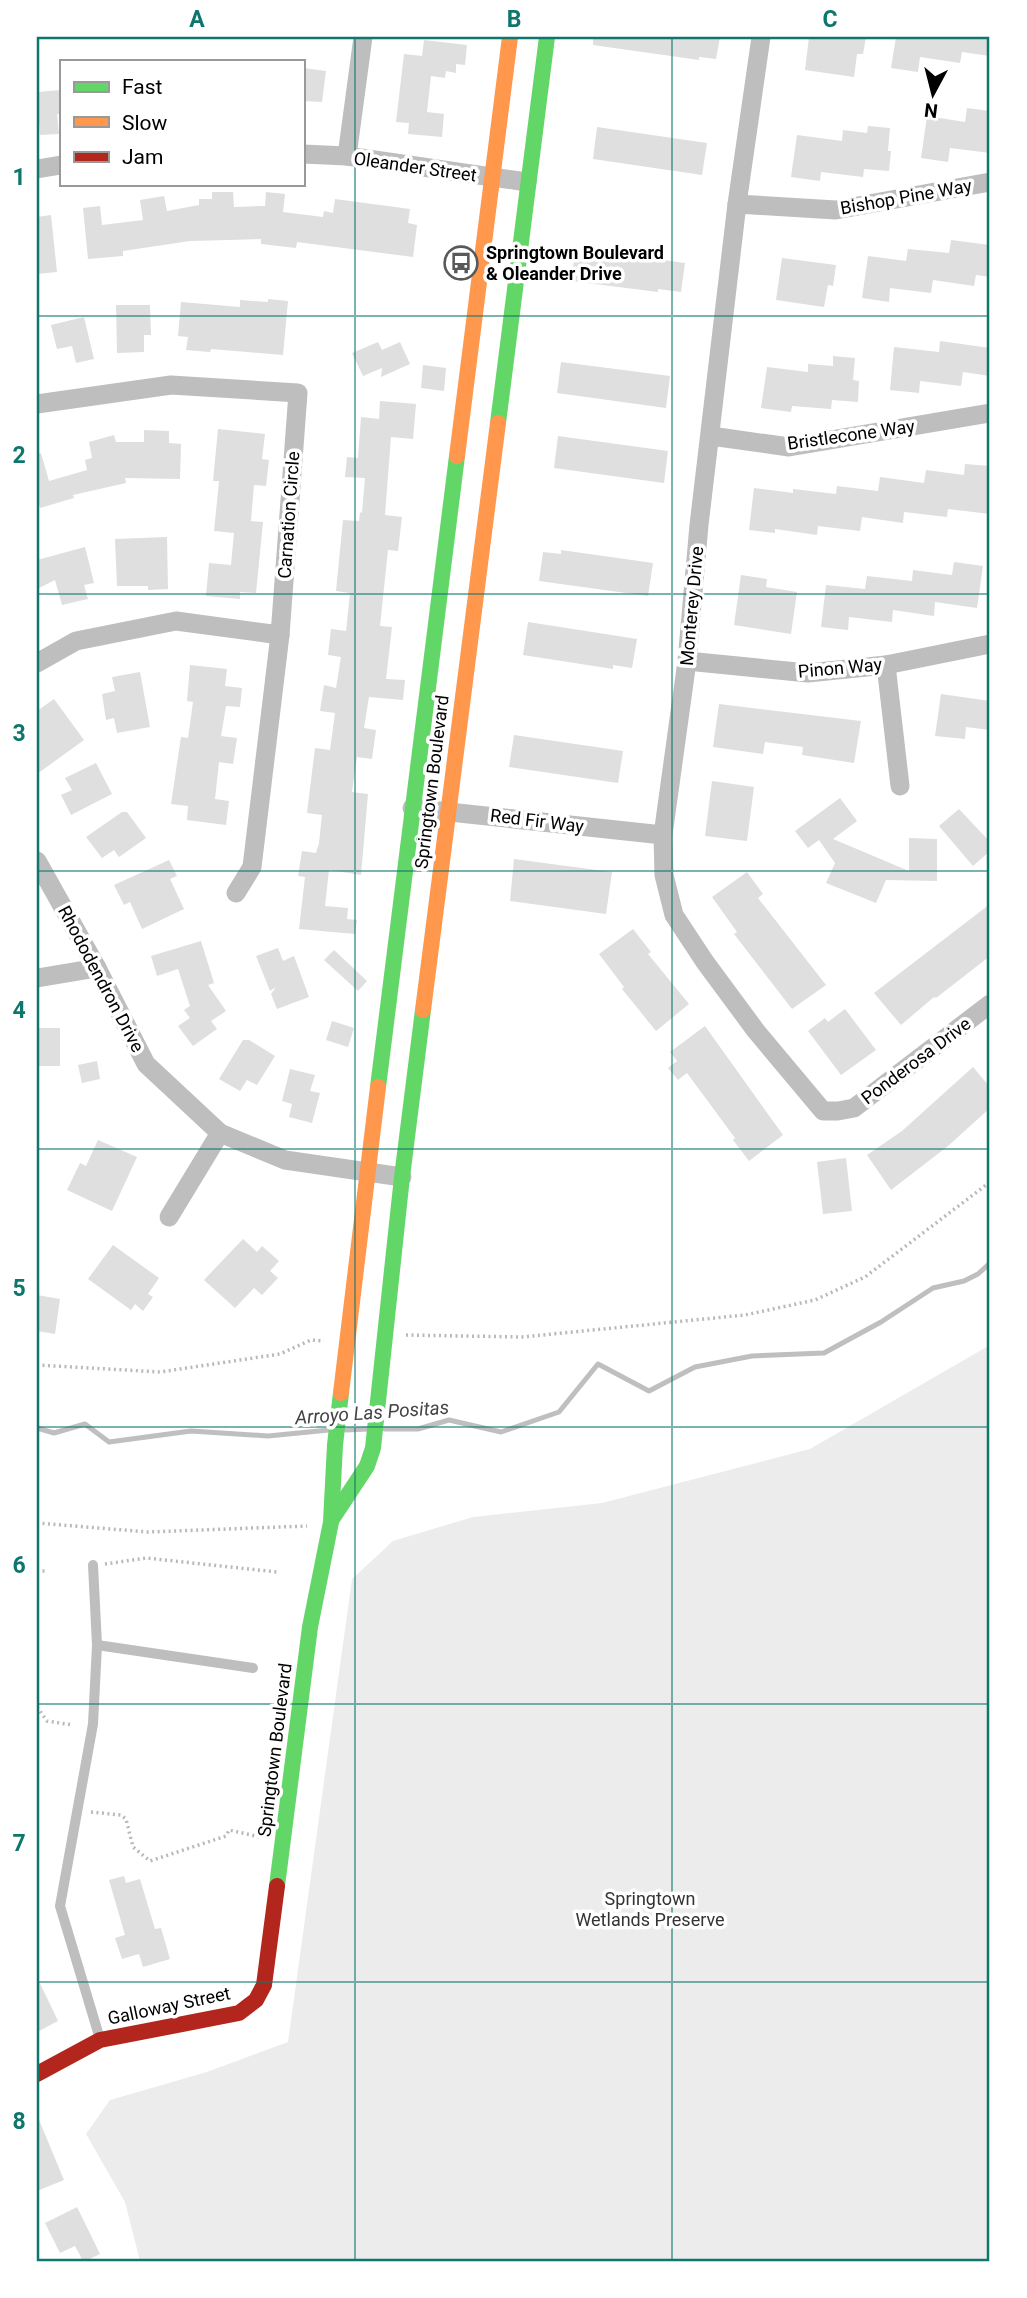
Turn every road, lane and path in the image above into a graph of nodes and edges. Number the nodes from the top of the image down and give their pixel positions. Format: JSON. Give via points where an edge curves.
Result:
{"nodes":[{"id":1,"x":363,"y":37,"type":"edge"},
{"id":2,"x":510,"y":37,"type":"edge"},
{"id":3,"x":547,"y":37,"type":"edge"},
{"id":4,"x":761,"y":37,"type":"edge"},
{"id":5,"x":304,"y":154,"type":"edge"},
{"id":6,"x":347,"y":156,"type":"junction"},
{"id":7,"x":60,"y":165,"type":"edge"},
{"id":8,"x":37,"y":169,"type":"edge"},
{"id":9,"x":491,"y":178,"type":"junction"},
{"id":10,"x":527,"y":182,"type":"junction"},
{"id":11,"x":990,"y":182,"type":"edge"},
{"id":12,"x":737,"y":204,"type":"junction"},
{"id":13,"x":37,"y":402,"type":"edge"},
{"id":14,"x":990,"y":413,"type":"edge"},
{"id":15,"x":711,"y":436,"type":"junction"},
{"id":16,"x":280,"y":635,"type":"junction"},
{"id":17,"x":990,"y":644,"type":"edge"},
{"id":18,"x":687,"y":661,"type":"junction"},
{"id":19,"x":37,"y":663,"type":"edge"},
{"id":20,"x":886,"y":665,"type":"junction"},
{"id":21,"x":900,"y":786,"type":"dead end"},
{"id":22,"x":412,"y":807,"type":"junction"},
{"id":23,"x":448,"y":812,"type":"junction"},
{"id":24,"x":663,"y":835,"type":"junction"},
{"id":25,"x":37,"y":861,"type":"edge"},
{"id":26,"x":236,"y":893,"type":"dead end"},
{"id":27,"x":97,"y":968,"type":"junction"},
{"id":28,"x":37,"y":978,"type":"edge"},
{"id":29,"x":990,"y":1004,"type":"edge"},
{"id":30,"x":838,"y":1111,"type":"joint"},
{"id":31,"x":220,"y":1133,"type":"junction"},
{"id":32,"x":367,"y":1172,"type":"junction"},
{"id":33,"x":402,"y":1177,"type":"junction"},
{"id":34,"x":990,"y":1182,"type":"edge"},
{"id":35,"x":169,"y":1217,"type":"dead end"},
{"id":36,"x":404,"y":1335,"type":"dead end"},
{"id":37,"x":332,"y":1342,"type":"dead end"},
{"id":38,"x":37,"y":1365,"type":"edge"},
{"id":39,"x":331,"y":1522,"type":"junction"},
{"id":40,"x":37,"y":1523,"type":"edge"},
{"id":41,"x":93,"y":1566,"type":"joint"},
{"id":42,"x":37,"y":1571,"type":"edge"},
{"id":43,"x":45,"y":1571,"type":"dead end"},
{"id":44,"x":277,"y":1572,"type":"dead end"},
{"id":45,"x":97,"y":1645,"type":"junction"},
{"id":46,"x":253,"y":1668,"type":"dead end"},
{"id":47,"x":37,"y":1707,"type":"edge"},
{"id":48,"x":73,"y":1725,"type":"dead end"},
{"id":49,"x":78,"y":1808,"type":"junction"},
{"id":50,"x":269,"y":1839,"type":"dead end"},
{"id":51,"x":264,"y":1985,"type":"joint"},
{"id":52,"x":100,"y":2040,"type":"junction"},
{"id":53,"x":37,"y":2074,"type":"edge"}],
"edges":[{"from":1,"to":6,"type":"street"},
{"from":2,"to":9,"type":"street","name":"Springtown Boulevard"},
{"from":3,"to":10,"type":"street","name":"Springtown Boulevard"},
{"from":4,"to":12,"type":"street","name":"Monterey Drive"},
{"from":5,"to":6,"type":"street","name":"Oleander Street"},
{"from":6,"to":9,"type":"street","name":"Oleander Street"},
{"from":7,"to":8,"type":"street"},
{"from":9,"to":10,"type":"street","name":"Oleander Street"},
{"from":9,"to":22,"type":"street","name":"Springtown Boulevard"},
{"from":10,"to":23,"type":"street","name":"Springtown Boulevard"},
{"from":11,"to":12,"type":"street","name":"Bishop Pine Way","via":[[836,210]]},
{"from":12,"to":15,"type":"street","name":"Monterey Drive"},
{"from":13,"to":16,"type":"street","name":"Carnation Circle","via":[[171,385],[298,393]]},
{"from":14,"to":15,"type":"street","name":"Bristlecone Way","via":[[789,447]]},
{"from":15,"to":18,"type":"street","name":"Monterey Drive"},
{"from":16,"to":19,"type":"street","via":[[176,621],[76,641]]},
{"from":16,"to":26,"type":"street","name":"Carnation Circle","via":[[252,867]]},
{"from":17,"to":20,"type":"street","name":"Pinon Way"},
{"from":18,"to":20,"type":"street","name":"Pinon Way","via":[[808,674]]},
{"from":18,"to":24,"type":"street","name":"Monterey Drive"},
{"from":20,"to":21,"type":"street"},
{"from":22,"to":23,"type":"street","name":"Red Fir Way"},
{"from":22,"to":32,"type":"street","name":"Springtown Boulevard"},
{"from":23,"to":24,"type":"street","name":"Red Fir Way"},
{"from":23,"to":33,"type":"street","name":"Springtown Boulevard"},
{"from":24,"to":30,"type":"street","name":"Monterey Drive","via":[[664,876],[674,915],[803,1089],[823,1111]]},
{"from":25,"to":27,"type":"street","name":"Rhododendron Drive"},
{"from":27,"to":28,"type":"street"},
{"from":27,"to":31,"type":"street","name":"Rhododendron Drive","via":[[146,1064]]},
{"from":29,"to":30,"type":"street","name":"Ponderosa Drive","via":[[855,1108]]},
{"from":31,"to":32,"type":"street","name":"Rhododendron Drive","via":[[285,1160]]},
{"from":31,"to":35,"type":"street"},
{"from":32,"to":33,"type":"street","name":"Rhododendron Drive"},
{"from":32,"to":39,"type":"street","name":"Springtown Boulevard","via":[[335,1445]]},
{"from":33,"to":39,"type":"street","name":"Springtown Boulevard","via":[[373,1448],[367,1466]]},
{"from":34,"to":36,"type":"path","via":[[865,1277],[815,1300],[745,1315],[522,1337]]},
{"from":37,"to":38,"type":"path","via":[[311,1340],[279,1354],[160,1372]]},
{"from":39,"to":40,"type":"path","via":[[299,1528],[148,1532]]},
{"from":39,"to":51,"type":"street","name":"Springtown Boulevard","via":[[310,1627]]},
{"from":41,"to":44,"type":"path","via":[[146,1558]]},
{"from":41,"to":45,"type":"lane"},
{"from":42,"to":43,"type":"path"},
{"from":45,"to":46,"type":"lane"},
{"from":45,"to":49,"type":"lane","via":[[93,1724]]},
{"from":47,"to":48,"type":"path","via":[[47,1721]]},
{"from":49,"to":50,"type":"path","via":[[121,1815],[133,1847],[150,1861],[226,1836],[229,1830]]},
{"from":49,"to":52,"type":"lane","via":[[60,1906]]},
{"from":51,"to":52,"type":"street","name":"Galloway Street","via":[[256,2000],[239,2013]]},
{"from":52,"to":53,"type":"street","name":"Galloway Street"}]}
